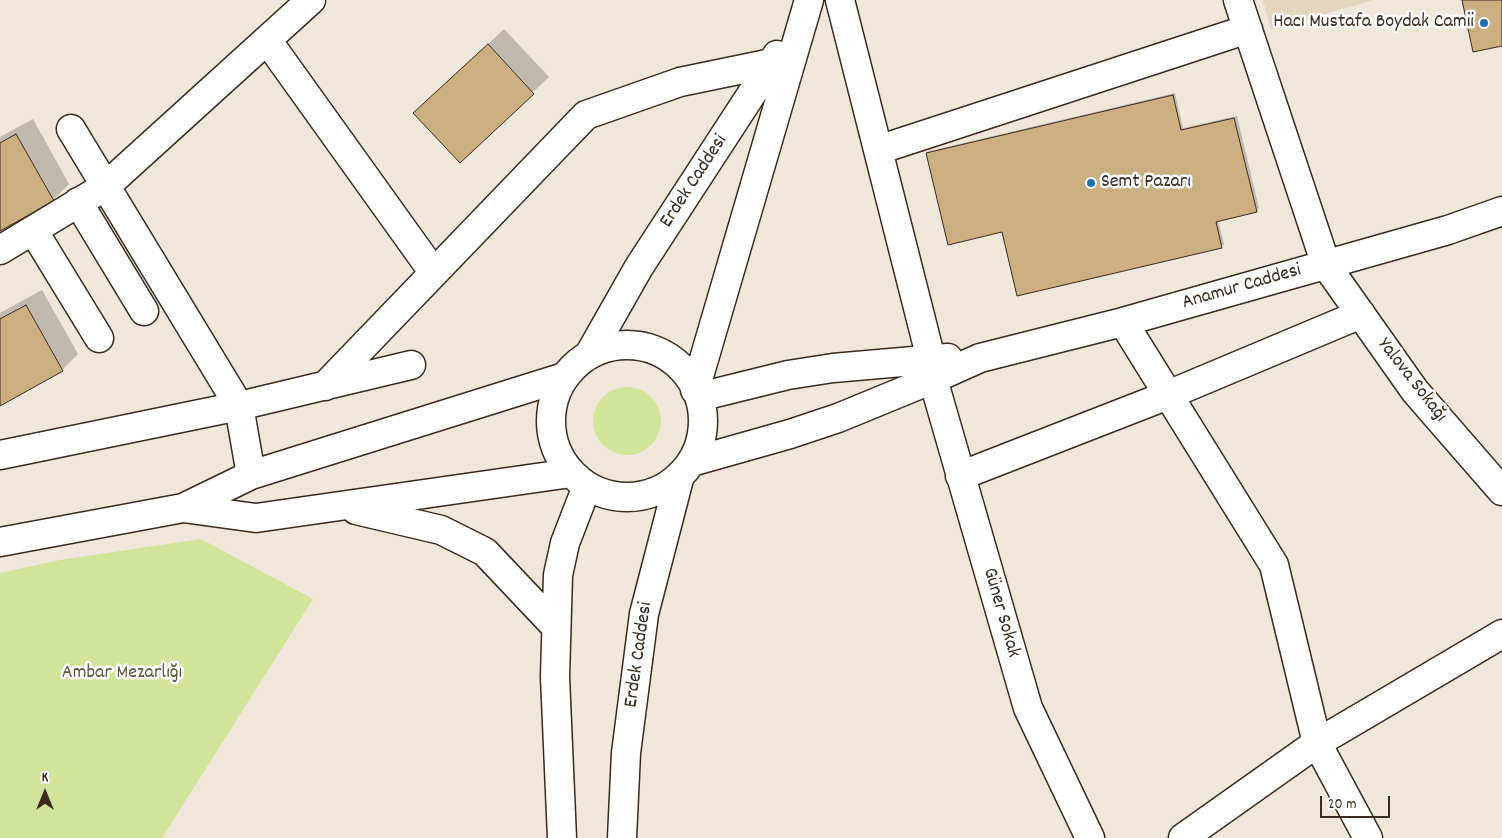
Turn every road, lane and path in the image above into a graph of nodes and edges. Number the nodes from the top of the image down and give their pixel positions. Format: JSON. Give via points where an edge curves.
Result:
{"nodes":[{"id":1,"x":311,"y":0,"type":"edge"},
{"id":2,"x":840,"y":0,"type":"edge"},
{"id":3,"x":1238,"y":0,"type":"edge"},
{"id":4,"x":807,"y":6,"type":"edge"},
{"id":5,"x":1248,"y":29,"type":"junction"},
{"id":6,"x":267,"y":40,"type":"junction"},
{"id":7,"x":772,"y":63,"type":"junction"},
{"id":8,"x":71,"y":129,"type":"dead end"},
{"id":9,"x":878,"y":150,"type":"junction"},
{"id":10,"x":106,"y":186,"type":"junction"},
{"id":11,"x":78,"y":202,"type":"junction"},
{"id":12,"x":1502,"y":211,"type":"edge"},
{"id":13,"x":33,"y":230,"type":"junction"},
{"id":14,"x":0,"y":250,"type":"edge"},
{"id":15,"x":1326,"y":265,"type":"junction"},
{"id":16,"x":434,"y":273,"type":"junction"},
{"id":17,"x":144,"y":311,"type":"dead end"},
{"id":18,"x":1361,"y":314,"type":"junction"},
{"id":19,"x":1123,"y":322,"type":"junction"},
{"id":20,"x":99,"y":338,"type":"dead end"},
{"id":21,"x":590,"y":355,"type":"junction"},
{"id":22,"x":411,"y":365,"type":"dead end"},
{"id":23,"x":932,"y":369,"type":"junction"},
{"id":24,"x":564,"y":377,"type":"junction"},
{"id":25,"x":325,"y":386,"type":"junction"},
{"id":26,"x":697,"y":394,"type":"junction"},
{"id":27,"x":1168,"y":395,"type":"junction"},
{"id":28,"x":239,"y":406,"type":"junction"},
{"id":29,"x":0,"y":454,"type":"edge"},
{"id":30,"x":686,"y":468,"type":"junction"},
{"id":31,"x":251,"y":475,"type":"junction"},
{"id":32,"x":960,"y":476,"type":"junction"},
{"id":33,"x":579,"y":479,"type":"junction"},
{"id":34,"x":1502,"y":491,"type":"edge"},
{"id":35,"x":338,"y":506,"type":"junction"},
{"id":36,"x":183,"y":508,"type":"junction"},
{"id":37,"x":0,"y":542,"type":"edge"},
{"id":38,"x":555,"y":626,"type":"junction"},
{"id":39,"x":1502,"y":634,"type":"edge"},
{"id":40,"x":1317,"y":743,"type":"junction"},
{"id":41,"x":562,"y":838,"type":"edge"},
{"id":42,"x":622,"y":838,"type":"edge"},
{"id":43,"x":1090,"y":838,"type":"edge"},
{"id":44,"x":1183,"y":838,"type":"edge"},
{"id":45,"x":1368,"y":838,"type":"edge"}],
"edges":[{"from":1,"to":6,"type":"street"},
{"from":2,"to":9,"type":"street","name":"Güner Sokak"},
{"from":3,"to":5,"type":"street","name":"Yalova Sokağı"},
{"from":4,"to":7,"type":"street","name":"Erdek Caddesi"},
{"from":4,"to":26,"type":"street","name":"Erdek Caddesi"},
{"from":5,"to":9,"type":"street"},
{"from":5,"to":15,"type":"street","name":"Yalova Sokağı"},
{"from":6,"to":10,"type":"street"},
{"from":6,"to":16,"type":"street"},
{"from":7,"to":16,"type":"street","via":[[680,82],[586,115]]},
{"from":7,"to":21,"type":"street","name":"Erdek Caddesi","via":[[639,267]]},
{"from":8,"to":10,"type":"street"},
{"from":9,"to":23,"type":"street","name":"Güner Sokak"},
{"from":10,"to":11,"type":"street"},
{"from":10,"to":28,"type":"street"},
{"from":11,"to":13,"type":"street"},
{"from":11,"to":17,"type":"street"},
{"from":12,"to":15,"type":"street","name":"Anamur Caddesi"},
{"from":13,"to":14,"type":"street"},
{"from":13,"to":20,"type":"street"},
{"from":15,"to":18,"type":"street","name":"Yalova Sokağı"},
{"from":15,"to":19,"type":"street","name":"Anamur Caddesi"},
{"from":16,"to":25,"type":"street"},
{"from":18,"to":27,"type":"street"},
{"from":18,"to":34,"type":"street","name":"Yalova Sokağı","via":[[1415,392]]},
{"from":19,"to":23,"type":"street","name":"Anamur Caddesi"},
{"from":19,"to":27,"type":"street"},
{"from":21,"to":24,"type":"street"},
{"from":21,"to":26,"type":"street","via":[[605,348],[621,346],[654,350],[682,369]]},
{"from":22,"to":25,"type":"street"},
{"from":23,"to":26,"type":"street","name":"Anamur Caddesi","via":[[882,362],[797,374]]},
{"from":23,"to":30,"type":"street","via":[[790,434]]},
{"from":23,"to":32,"type":"street","name":"Güner Sokak"},
{"from":24,"to":31,"type":"street"},
{"from":24,"to":33,"type":"street","via":[[554,400],[550,426],[560,459]]},
{"from":25,"to":28,"type":"street"},
{"from":26,"to":30,"type":"street","via":[[702,430],[698,447]]},
{"from":27,"to":32,"type":"street"},
{"from":27,"to":40,"type":"street","via":[[1274,565]]},
{"from":28,"to":29,"type":"street"},
{"from":28,"to":31,"type":"street"},
{"from":30,"to":33,"type":"street","via":[[657,491],[628,497],[600,492]]},
{"from":30,"to":42,"type":"street","name":"Erdek Caddesi","via":[[644,614],[626,754]]},
{"from":31,"to":36,"type":"street"},
{"from":32,"to":43,"type":"street","name":"Güner Sokak","via":[[1028,708]]},
{"from":33,"to":35,"type":"street"},
{"from":33,"to":38,"type":"street","via":[[558,575]]},
{"from":35,"to":36,"type":"street","via":[[256,518]]},
{"from":35,"to":38,"type":"street","via":[[441,530],[486,552]]},
{"from":36,"to":37,"type":"street"},
{"from":38,"to":41,"type":"street"},
{"from":39,"to":40,"type":"street"},
{"from":40,"to":44,"type":"street"},
{"from":40,"to":45,"type":"street"}]}
